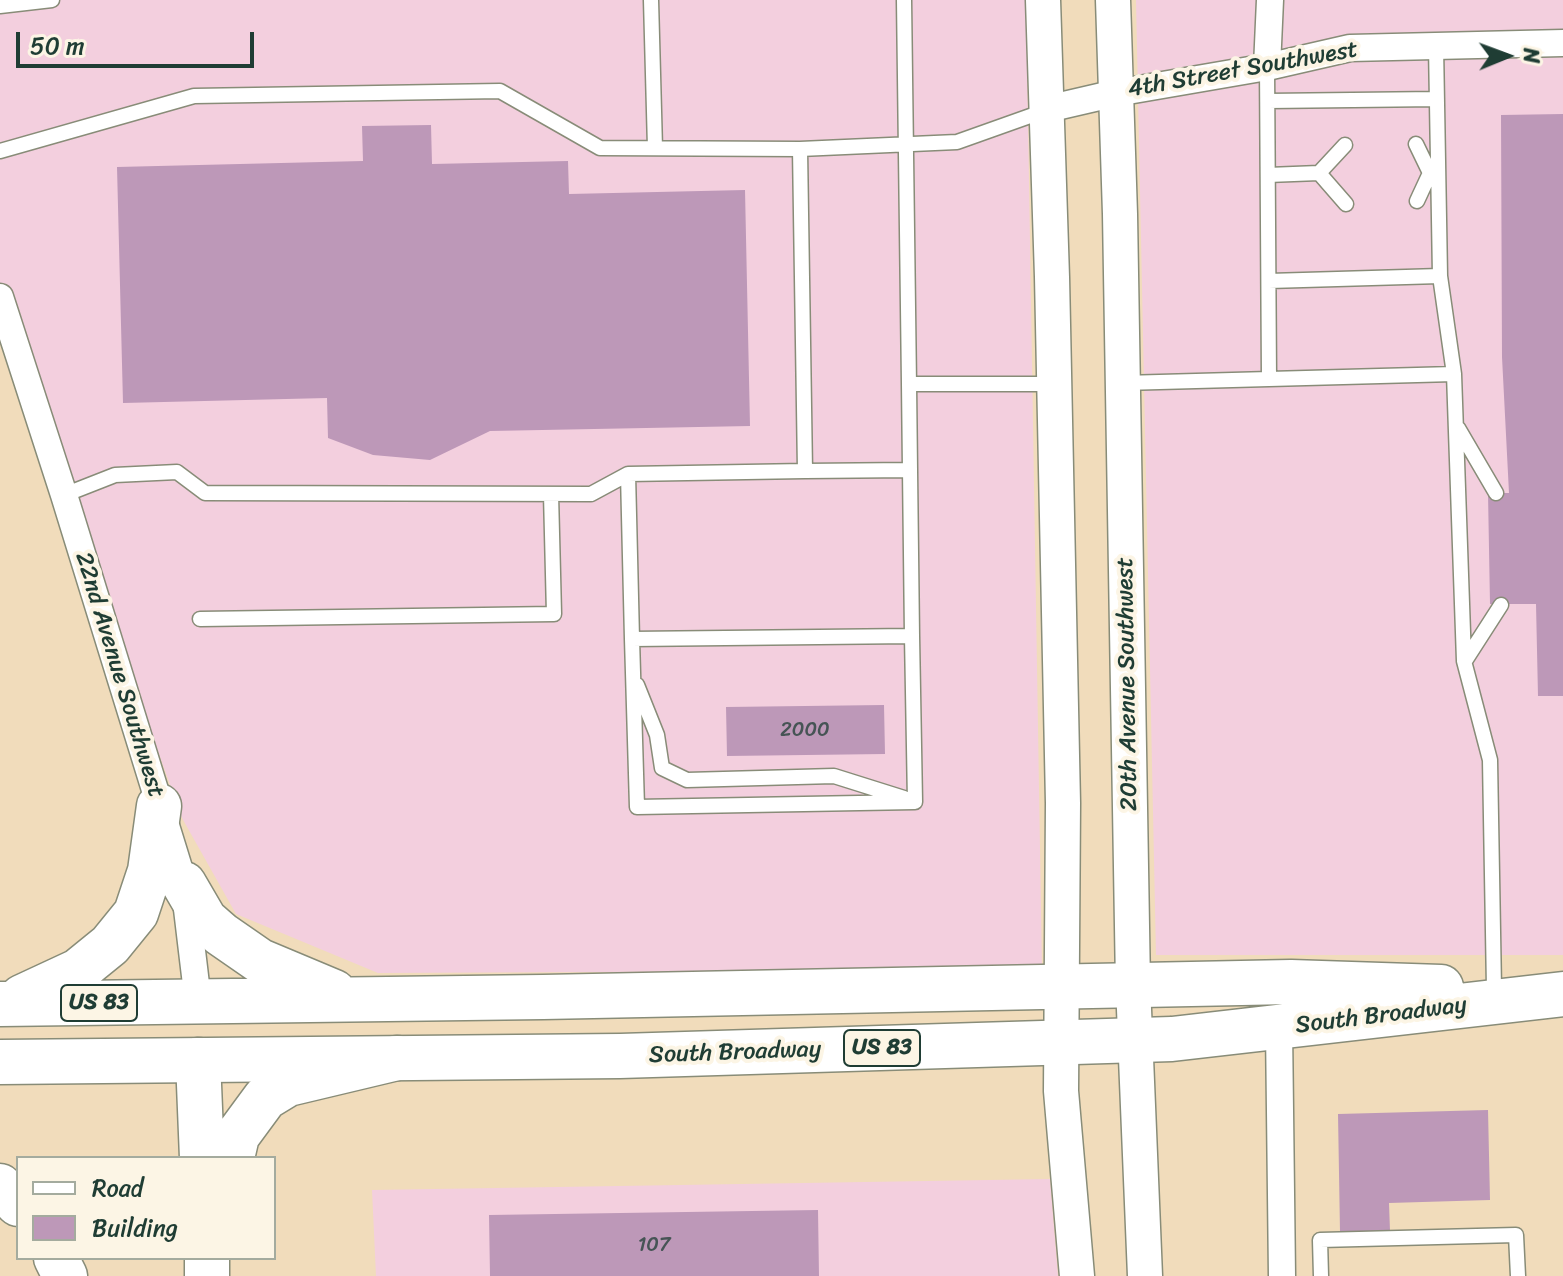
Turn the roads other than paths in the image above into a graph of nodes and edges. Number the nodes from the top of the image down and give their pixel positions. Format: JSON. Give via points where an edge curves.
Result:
{"nodes":[{"id":1,"x":52,"y":0,"type":"edge"},
{"id":2,"x":651,"y":0,"type":"edge"},
{"id":3,"x":904,"y":0,"type":"edge"},
{"id":4,"x":1043,"y":0,"type":"edge"},
{"id":5,"x":1113,"y":0,"type":"edge"},
{"id":6,"x":1270,"y":0,"type":"edge"},
{"id":7,"x":0,"y":6,"type":"edge"},
{"id":8,"x":1563,"y":43,"type":"edge"},
{"id":9,"x":1436,"y":46,"type":"junction"},
{"id":10,"x":1267,"y":67,"type":"junction"},
{"id":11,"x":1116,"y":93,"type":"junction"},
{"id":12,"x":1437,"y":99,"type":"junction"},
{"id":13,"x":1268,"y":101,"type":"junction"},
{"id":14,"x":1047,"y":109,"type":"junction"},
{"id":15,"x":1416,"y":144,"type":"dead end"},
{"id":16,"x":905,"y":145,"type":"junction"},
{"id":17,"x":1345,"y":145,"type":"dead end"},
{"id":18,"x":655,"y":148,"type":"junction"},
{"id":19,"x":800,"y":149,"type":"junction"},
{"id":20,"x":0,"y":151,"type":"edge"},
{"id":21,"x":1319,"y":173,"type":"junction"},
{"id":22,"x":1434,"y":173,"type":"junction"},
{"id":23,"x":1268,"y":175,"type":"junction"},
{"id":24,"x":1417,"y":201,"type":"dead end"},
{"id":25,"x":1346,"y":204,"type":"dead end"},
{"id":26,"x":1440,"y":276,"type":"junction"},
{"id":27,"x":1269,"y":281,"type":"junction"},
{"id":28,"x":0,"y":297,"type":"edge"},
{"id":29,"x":1454,"y":374,"type":"junction"},
{"id":30,"x":1269,"y":379,"type":"junction"},
{"id":31,"x":1123,"y":383,"type":"junction"},
{"id":32,"x":909,"y":384,"type":"junction"},
{"id":33,"x":1054,"y":384,"type":"junction"},
{"id":34,"x":1456,"y":425,"type":"junction"},
{"id":35,"x":910,"y":470,"type":"junction"},
{"id":36,"x":805,"y":471,"type":"junction"},
{"id":37,"x":628,"y":474,"type":"junction"},
{"id":38,"x":1496,"y":493,"type":"dead end"},
{"id":39,"x":551,"y":494,"type":"junction"},
{"id":40,"x":64,"y":495,"type":"junction"},
{"id":41,"x":1501,"y":605,"type":"dead end"},
{"id":42,"x":200,"y":619,"type":"dead end"},
{"id":43,"x":912,"y":636,"type":"junction"},
{"id":44,"x":632,"y":639,"type":"junction"},
{"id":45,"x":1464,"y":661,"type":"junction"},
{"id":46,"x":633,"y":674,"type":"junction"},
{"id":47,"x":915,"y":802,"type":"junction"},
{"id":48,"x":159,"y":806,"type":"junction"},
{"id":49,"x":184,"y":884,"type":"junction"},
{"id":50,"x":1133,"y":985,"type":"junction"},
{"id":51,"x":1062,"y":986,"type":"junction"},
{"id":52,"x":1494,"y":989,"type":"junction"},
{"id":53,"x":1563,"y":992,"type":"edge"},
{"id":54,"x":351,"y":1000,"type":"junction"},
{"id":55,"x":198,"y":1001,"type":"junction"},
{"id":56,"x":4,"y":1004,"type":"edge"},
{"id":57,"x":1279,"y":1028,"type":"junction"},
{"id":58,"x":1135,"y":1040,"type":"junction"},
{"id":59,"x":1062,"y":1043,"type":"junction"},
{"id":60,"x":397,"y":1058,"type":"junction"},
{"id":61,"x":198,"y":1060,"type":"junction"},
{"id":62,"x":0,"y":1062,"type":"edge"},
{"id":63,"x":202,"y":1156,"type":"edge"},
{"id":64,"x":232,"y":1156,"type":"edge"},
{"id":65,"x":0,"y":1186,"type":"edge"},
{"id":66,"x":16,"y":1202,"type":"edge"},
{"id":67,"x":1077,"y":1276,"type":"edge"},
{"id":68,"x":1145,"y":1276,"type":"edge"},
{"id":69,"x":1282,"y":1276,"type":"edge"},
{"id":70,"x":1321,"y":1276,"type":"edge"},
{"id":71,"x":1518,"y":1276,"type":"edge"}],
"edges":[{"from":1,"to":7,"type":"lane"},
{"from":2,"to":18,"type":"lane"},
{"from":3,"to":16,"type":"lane"},
{"from":4,"to":14,"type":"street"},
{"from":5,"to":11,"type":"street","name":"20th Avenue Southwest"},
{"from":6,"to":10,"type":"street"},
{"from":8,"to":9,"type":"street","name":"4th Street Southwest"},
{"from":9,"to":10,"type":"street","name":"4th Street Southwest","via":[[1350,48]]},
{"from":9,"to":12,"type":"lane"},
{"from":10,"to":11,"type":"street","name":"4th Street Southwest"},
{"from":10,"to":13,"type":"lane"},
{"from":11,"to":14,"type":"street"},
{"from":11,"to":31,"type":"street","name":"20th Avenue Southwest"},
{"from":12,"to":13,"type":"lane"},
{"from":12,"to":22,"type":"lane"},
{"from":13,"to":23,"type":"lane"},
{"from":14,"to":16,"type":"lane","via":[[957,142]]},
{"from":14,"to":33,"type":"street"},
{"from":15,"to":22,"type":"lane"},
{"from":16,"to":19,"type":"lane"},
{"from":16,"to":32,"type":"lane"},
{"from":17,"to":21,"type":"lane"},
{"from":18,"to":19,"type":"lane"},
{"from":18,"to":20,"type":"lane","via":[[600,148],[500,91],[194,96]]},
{"from":19,"to":36,"type":"lane"},
{"from":21,"to":23,"type":"lane"},
{"from":21,"to":25,"type":"lane"},
{"from":22,"to":24,"type":"lane"},
{"from":22,"to":26,"type":"lane"},
{"from":23,"to":27,"type":"lane"},
{"from":26,"to":27,"type":"lane"},
{"from":26,"to":29,"type":"lane"},
{"from":27,"to":30,"type":"lane"},
{"from":28,"to":40,"type":"street","name":"22nd Avenue Southwest"},
{"from":29,"to":30,"type":"lane"},
{"from":29,"to":34,"type":"lane"},
{"from":30,"to":31,"type":"lane"},
{"from":31,"to":50,"type":"street","name":"20th Avenue Southwest"},
{"from":32,"to":33,"type":"lane"},
{"from":32,"to":35,"type":"lane"},
{"from":33,"to":51,"type":"street"},
{"from":34,"to":38,"type":"lane"},
{"from":34,"to":45,"type":"lane"},
{"from":35,"to":36,"type":"lane"},
{"from":35,"to":43,"type":"lane"},
{"from":36,"to":37,"type":"lane"},
{"from":37,"to":39,"type":"lane","via":[[591,494]]},
{"from":37,"to":44,"type":"lane"},
{"from":39,"to":40,"type":"lane","via":[[205,493],[177,472],[115,475]]},
{"from":39,"to":42,"type":"lane","via":[[554,614]]},
{"from":40,"to":48,"type":"street","name":"22nd Avenue Southwest"},
{"from":41,"to":45,"type":"lane"},
{"from":43,"to":44,"type":"lane"},
{"from":43,"to":47,"type":"lane"},
{"from":44,"to":46,"type":"lane"},
{"from":45,"to":52,"type":"lane","via":[[1490,760]]},
{"from":46,"to":47,"type":"lane","via":[[657,735],[662,768],[687,780],[834,776]]},
{"from":46,"to":47,"type":"lane","via":[[637,807]]},
{"from":48,"to":49,"type":"street","name":"22nd Avenue Southwest"},
{"from":48,"to":56,"type":"highway","via":[[150,871],[136,913],[110,945],[78,971]]},
{"from":49,"to":54,"type":"highway","via":[[205,920],[260,961]]},
{"from":49,"to":55,"type":"street","name":"22nd Avenue Southwest"},
{"from":50,"to":51,"type":"highway","name":"South Broadway","number":"US 83"},
{"from":50,"to":52,"type":"highway","name":"South Broadway","number":"US 83","via":[[1291,982]]},
{"from":50,"to":58,"type":"street","name":"20th Avenue Southwest"},
{"from":51,"to":54,"type":"highway","name":"South Broadway","number":"US 83"},
{"from":51,"to":59,"type":"street"},
{"from":52,"to":53,"type":"highway","name":"South Broadway","number":"US 83"},
{"from":53,"to":57,"type":"highway","name":"South Broadway","number":"US 83"},
{"from":54,"to":55,"type":"highway","name":"South Broadway","number":"US 83"},
{"from":55,"to":56,"type":"highway","name":"South Broadway","number":"US 83"},
{"from":55,"to":61,"type":"highway","name":"22nd Avenue Southwest"},
{"from":57,"to":58,"type":"highway","name":"South Broadway","number":"US 83"},
{"from":57,"to":69,"type":"street"},
{"from":58,"to":59,"type":"highway","name":"South Broadway","number":"US 83"},
{"from":58,"to":68,"type":"street","name":"20th Avenue Southwest"},
{"from":59,"to":60,"type":"highway","name":"South Broadway","number":"US 83"},
{"from":59,"to":67,"type":"street","via":[[1061,1091]]},
{"from":60,"to":61,"type":"highway","name":"South Broadway","number":"US 83"},
{"from":60,"to":64,"type":"highway","via":[[288,1084],[265,1098],[237,1136]]},
{"from":61,"to":62,"type":"highway","name":"South Broadway","number":"US 83"},
{"from":61,"to":63,"type":"highway","name":"22nd Avenue Southwest"},
{"from":65,"to":66,"type":"highway"},
{"from":70,"to":71,"type":"lane","via":[[1320,1240],[1516,1235]]}]}
